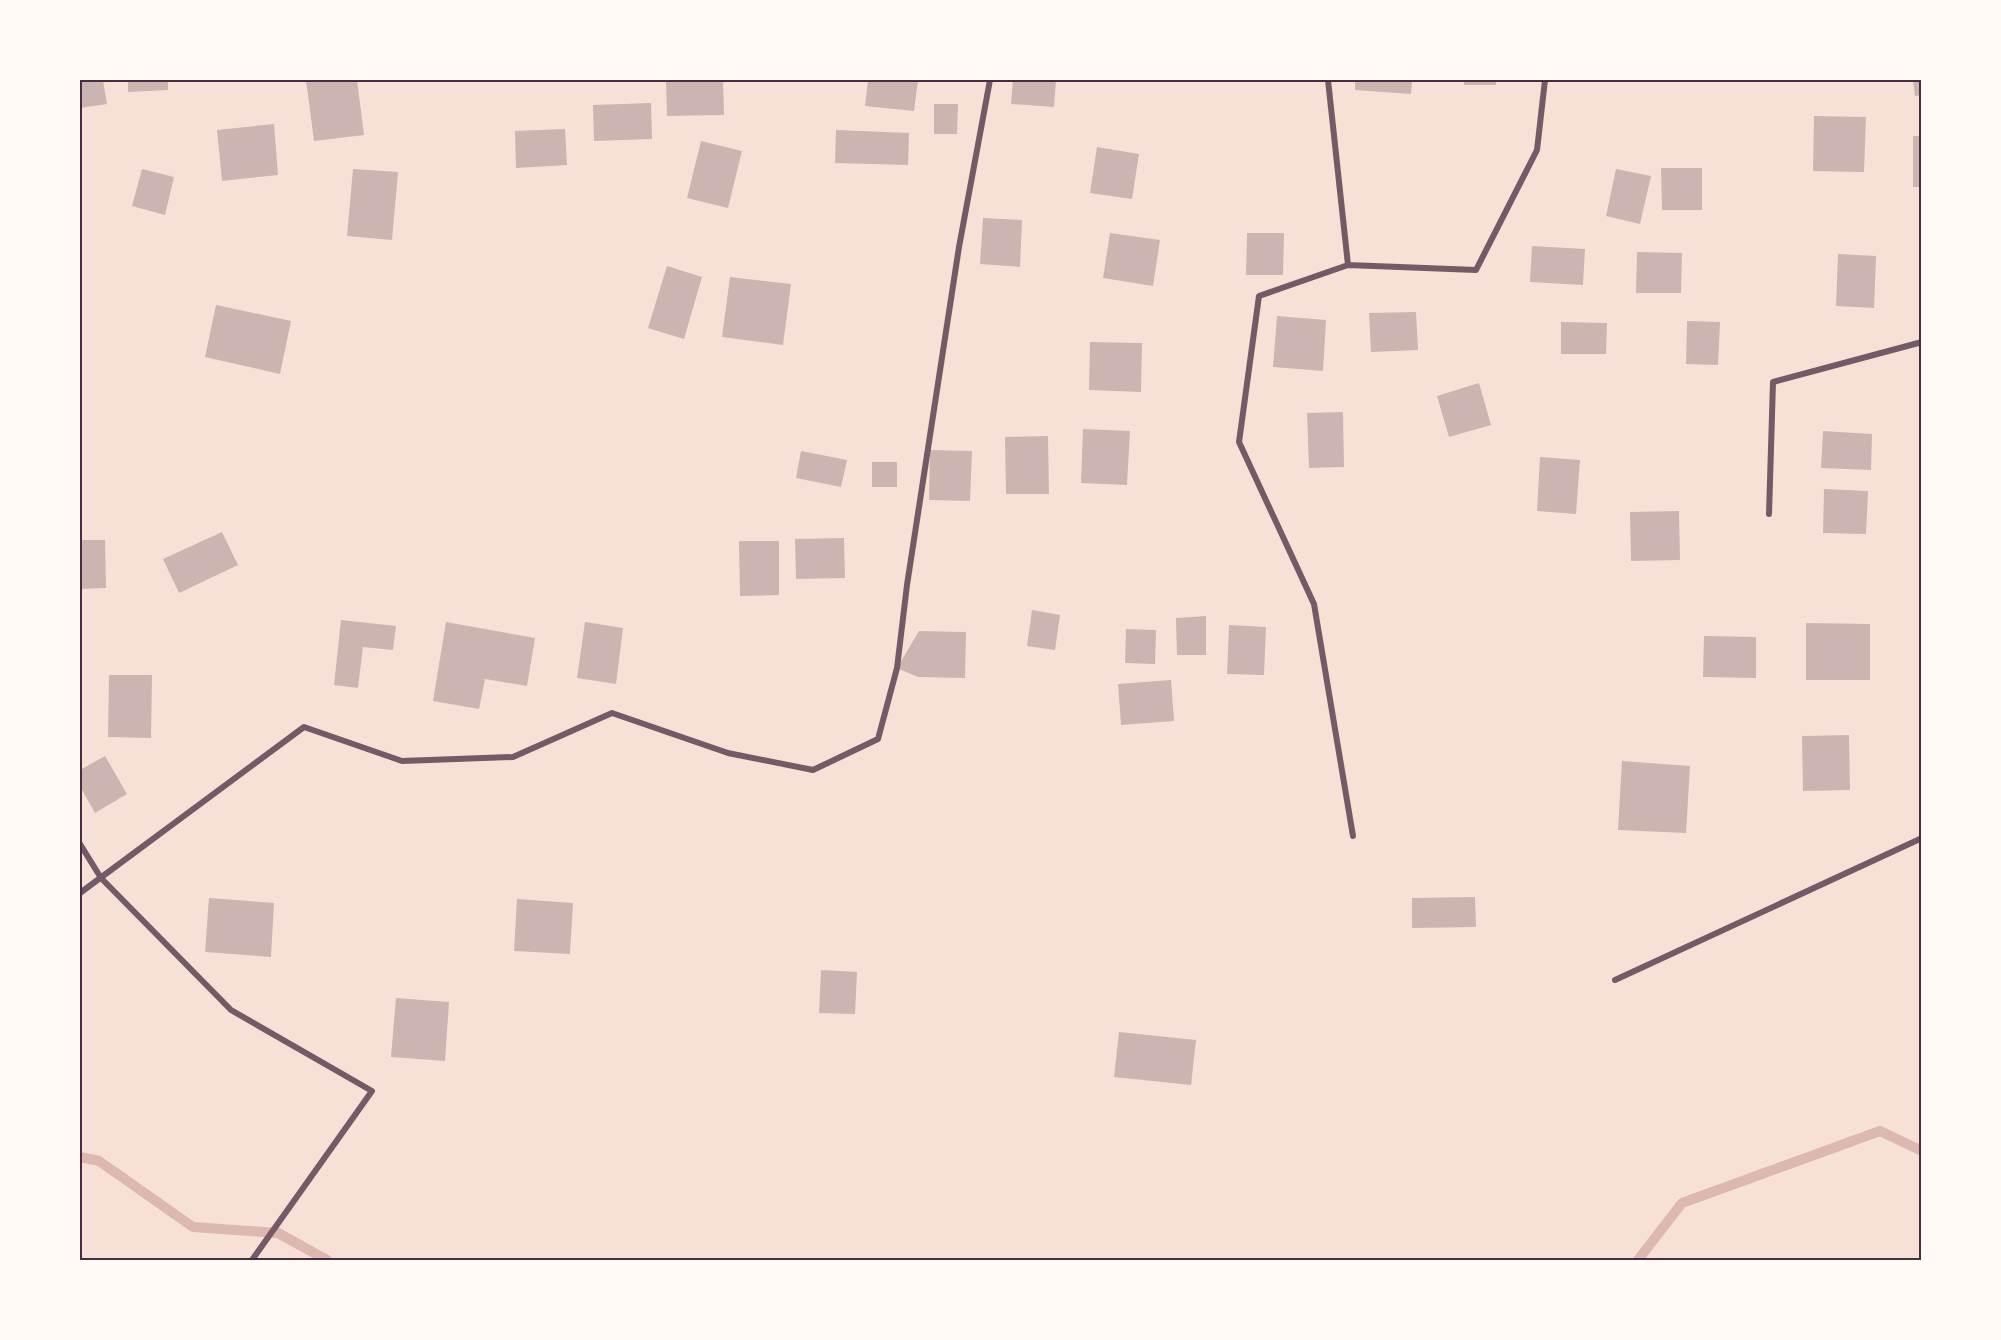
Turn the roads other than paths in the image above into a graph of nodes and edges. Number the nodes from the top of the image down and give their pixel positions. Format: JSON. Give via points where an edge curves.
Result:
{"nodes":[{"id":1,"x":990,"y":80,"type":"edge"},
{"id":2,"x":1328,"y":80,"type":"edge"},
{"id":3,"x":1545,"y":80,"type":"edge"},
{"id":4,"x":1348,"y":266,"type":"junction"},
{"id":5,"x":1922,"y":342,"type":"edge"},
{"id":6,"x":1768,"y":514,"type":"dead end"},
{"id":7,"x":1353,"y":836,"type":"dead end"},
{"id":8,"x":1922,"y":838,"type":"edge"},
{"id":9,"x":80,"y":844,"type":"edge"},
{"id":10,"x":101,"y":878,"type":"junction"},
{"id":11,"x":80,"y":893,"type":"edge"},
{"id":12,"x":1615,"y":980,"type":"dead end"},
{"id":13,"x":252,"y":1260,"type":"edge"}],
"edges":[{"from":1,"to":10,"type":"street","via":[[958,247],[897,668],[878,739],[813,770],[728,753],[612,714],[513,757],[402,761],[304,727]]},
{"from":2,"to":4,"type":"street"},
{"from":3,"to":4,"type":"street","via":[[1537,150],[1476,270]]},
{"from":4,"to":7,"type":"street","via":[[1259,296],[1239,442],[1314,604]]},
{"from":5,"to":6,"type":"street","via":[[1773,382]]},
{"from":8,"to":12,"type":"street"},
{"from":9,"to":10,"type":"street"},
{"from":10,"to":11,"type":"street"},
{"from":10,"to":13,"type":"street","via":[[231,1010],[372,1091]]}]}
